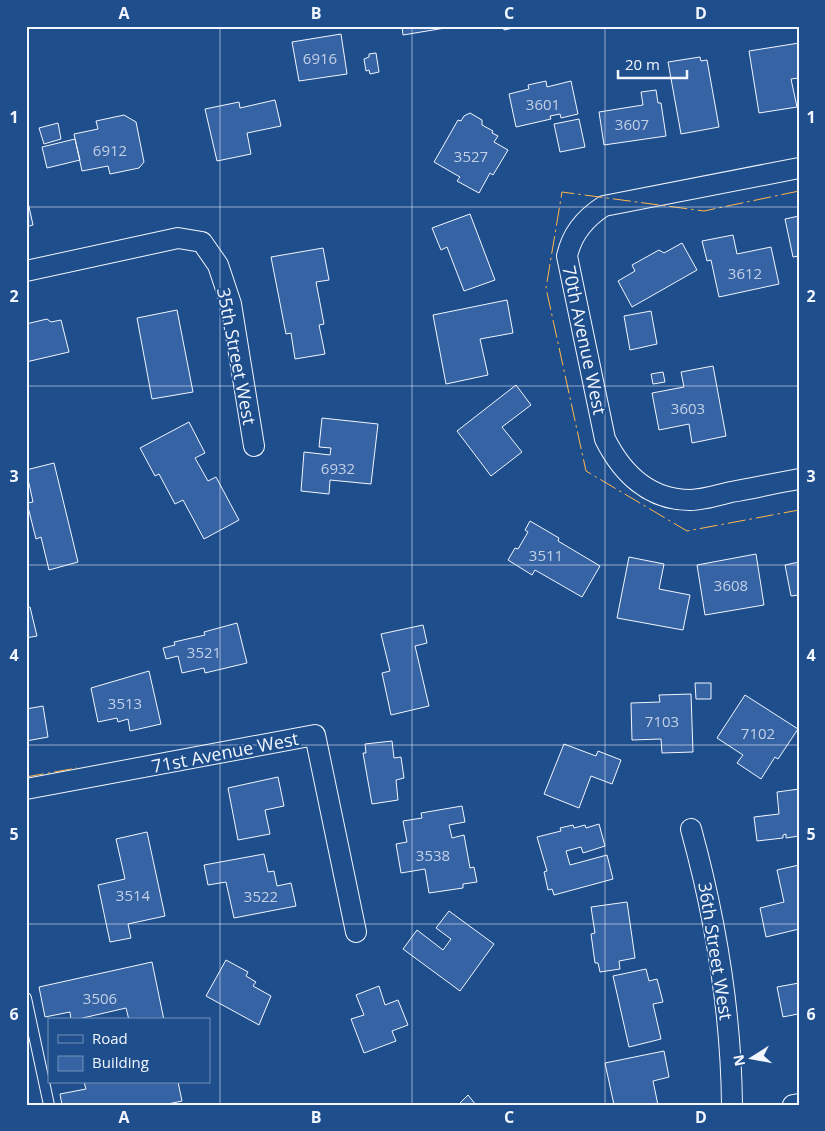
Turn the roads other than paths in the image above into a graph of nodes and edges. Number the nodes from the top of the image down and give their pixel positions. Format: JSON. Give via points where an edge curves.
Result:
{"nodes":[{"id":1,"x":799,"y":168,"type":"edge"},
{"id":2,"x":26,"y":271,"type":"edge"},
{"id":3,"x":254,"y":446,"type":"dead end"},
{"id":4,"x":799,"y":479,"type":"edge"},
{"id":5,"x":26,"y":789,"type":"edge"},
{"id":6,"x":690,"y":829,"type":"dead end"},
{"id":7,"x":356,"y":932,"type":"dead end"},
{"id":8,"x":26,"y":998,"type":"edge"},
{"id":9,"x":799,"y":1104,"type":"edge"},
{"id":10,"x":49,"y":1105,"type":"edge"},
{"id":11,"x":732,"y":1105,"type":"edge"},
{"id":12,"x":793,"y":1105,"type":"edge"}],
"edges":[{"from":1,"to":4,"type":"street","name":"70th Avenue West","via":[[604,206],[591,214],[570,241],[567,256],[605,439],[629,476],[668,498],[691,500]]},
{"from":2,"to":3,"type":"street","name":"35th Street West","via":[[178,238],[202,242],[218,265],[231,304]]},
{"from":5,"to":7,"type":"street","name":"71st Avenue West","via":[[315,735]]},
{"from":6,"to":11,"type":"street","name":"36th Street West","via":[[712,914],[722,972]]},
{"from":8,"to":10,"type":"lane"},
{"from":9,"to":12,"type":"street"}]}
